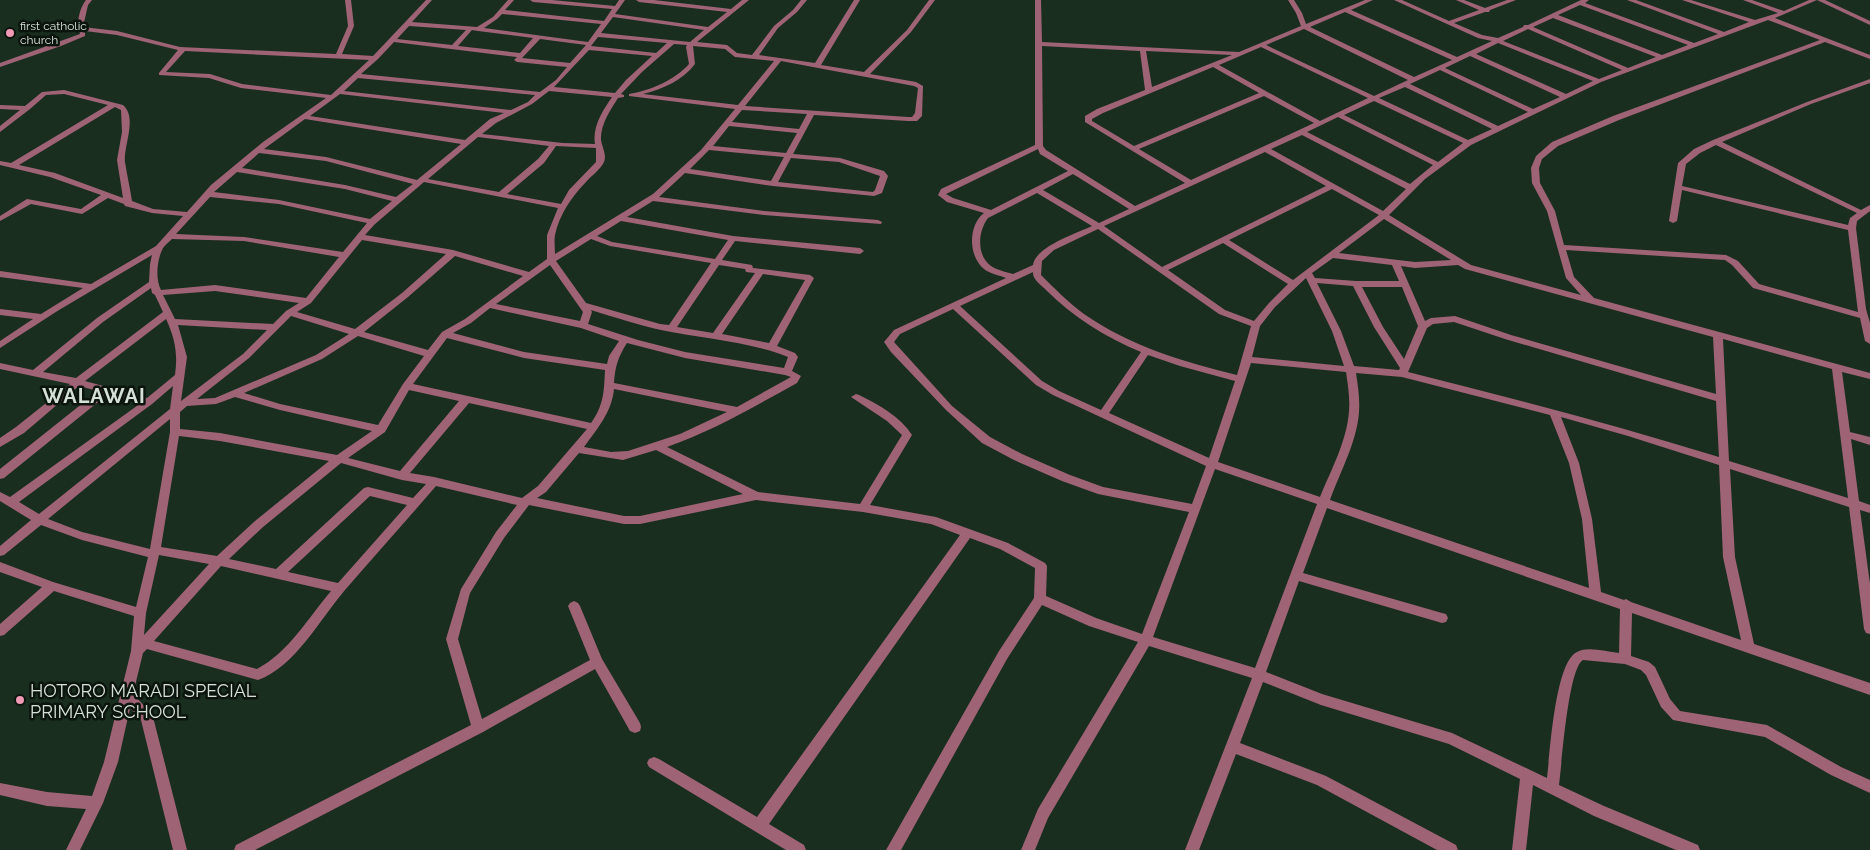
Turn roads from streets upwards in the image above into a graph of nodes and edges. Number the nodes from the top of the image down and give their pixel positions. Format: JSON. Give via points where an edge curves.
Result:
{"nodes":[{"id":1,"x":89,"y":0,"type":"edge"},
{"id":2,"x":348,"y":0,"type":"edge"},
{"id":3,"x":417,"y":0,"type":"edge"},
{"id":4,"x":429,"y":0,"type":"edge"},
{"id":5,"x":511,"y":0,"type":"edge"},
{"id":6,"x":533,"y":0,"type":"edge"},
{"id":7,"x":622,"y":0,"type":"edge"},
{"id":8,"x":639,"y":0,"type":"edge"},
{"id":9,"x":746,"y":0,"type":"edge"},
{"id":10,"x":804,"y":0,"type":"edge"},
{"id":11,"x":857,"y":0,"type":"edge"},
{"id":12,"x":932,"y":0,"type":"edge"},
{"id":13,"x":1038,"y":0,"type":"edge"},
{"id":14,"x":1292,"y":0,"type":"edge"},
{"id":15,"x":1370,"y":0,"type":"edge"},
{"id":16,"x":1397,"y":0,"type":"edge"},
{"id":17,"x":1459,"y":0,"type":"edge"},
{"id":18,"x":1513,"y":0,"type":"edge"},
{"id":19,"x":1630,"y":0,"type":"edge"},
{"id":20,"x":1685,"y":0,"type":"edge"},
{"id":21,"x":1746,"y":0,"type":"edge"},
{"id":22,"x":1820,"y":0,"type":"edge"},
{"id":23,"x":552,"y":1,"type":"edge"},
{"id":24,"x":1584,"y":1,"type":"edge"},
{"id":25,"x":1809,"y":1,"type":"edge"},
{"id":26,"x":1475,"y":2,"type":"edge"},
{"id":27,"x":616,"y":8,"type":"junction"},
{"id":28,"x":1345,"y":10,"type":"junction"},
{"id":29,"x":1487,"y":10,"type":"junction"},
{"id":30,"x":730,"y":11,"type":"junction"},
{"id":31,"x":502,"y":12,"type":"junction"},
{"id":32,"x":1784,"y":14,"type":"junction"},
{"id":33,"x":611,"y":15,"type":"junction"},
{"id":34,"x":1552,"y":15,"type":"junction"},
{"id":35,"x":1769,"y":18,"type":"junction"},
{"id":36,"x":1755,"y":22,"type":"junction"},
{"id":37,"x":605,"y":23,"type":"junction"},
{"id":38,"x":1449,"y":23,"type":"junction"},
{"id":39,"x":1870,"y":23,"type":"edge"},
{"id":40,"x":407,"y":24,"type":"junction"},
{"id":41,"x":1526,"y":26,"type":"junction"},
{"id":42,"x":1304,"y":27,"type":"junction"},
{"id":43,"x":80,"y":28,"type":"junction"},
{"id":44,"x":475,"y":28,"type":"junction"},
{"id":45,"x":708,"y":29,"type":"junction"},
{"id":46,"x":597,"y":34,"type":"junction"},
{"id":47,"x":1726,"y":34,"type":"junction"},
{"id":48,"x":538,"y":37,"type":"junction"},
{"id":49,"x":392,"y":40,"type":"junction"},
{"id":50,"x":1496,"y":40,"type":"junction"},
{"id":51,"x":1825,"y":40,"type":"junction"},
{"id":52,"x":674,"y":42,"type":"junction"},
{"id":53,"x":692,"y":43,"type":"junction"},
{"id":54,"x":1040,"y":44,"type":"junction"},
{"id":55,"x":1261,"y":45,"type":"junction"},
{"id":56,"x":1694,"y":45,"type":"junction"},
{"id":57,"x":588,"y":46,"type":"junction"},
{"id":58,"x":453,"y":48,"type":"junction"},
{"id":59,"x":183,"y":49,"type":"junction"},
{"id":60,"x":1143,"y":50,"type":"junction"},
{"id":61,"x":1240,"y":53,"type":"junction"},
{"id":62,"x":1471,"y":54,"type":"junction"},
{"id":63,"x":520,"y":55,"type":"junction"},
{"id":64,"x":658,"y":55,"type":"junction"},
{"id":65,"x":338,"y":57,"type":"junction"},
{"id":66,"x":754,"y":57,"type":"junction"},
{"id":67,"x":1662,"y":57,"type":"junction"},
{"id":68,"x":1870,"y":57,"type":"edge"},
{"id":69,"x":376,"y":58,"type":"junction"},
{"id":70,"x":779,"y":59,"type":"junction"},
{"id":71,"x":1458,"y":60,"type":"junction"},
{"id":72,"x":0,"y":65,"type":"edge"},
{"id":73,"x":572,"y":65,"type":"junction"},
{"id":74,"x":817,"y":65,"type":"junction"},
{"id":75,"x":1214,"y":65,"type":"junction"},
{"id":76,"x":1440,"y":68,"type":"junction"},
{"id":77,"x":1628,"y":70,"type":"junction"},
{"id":78,"x":866,"y":74,"type":"junction"},
{"id":79,"x":357,"y":76,"type":"junction"},
{"id":80,"x":1414,"y":80,"type":"junction"},
{"id":81,"x":1599,"y":81,"type":"junction"},
{"id":82,"x":1870,"y":81,"type":"edge"},
{"id":83,"x":1405,"y":84,"type":"junction"},
{"id":84,"x":546,"y":91,"type":"junction"},
{"id":85,"x":1149,"y":92,"type":"junction"},
{"id":86,"x":1265,"y":93,"type":"junction"},
{"id":87,"x":336,"y":95,"type":"junction"},
{"id":88,"x":631,"y":95,"type":"junction"},
{"id":89,"x":617,"y":96,"type":"junction"},
{"id":90,"x":1567,"y":97,"type":"junction"},
{"id":91,"x":1374,"y":98,"type":"junction"},
{"id":92,"x":114,"y":104,"type":"junction"},
{"id":93,"x":0,"y":107,"type":"edge"},
{"id":94,"x":740,"y":107,"type":"junction"},
{"id":95,"x":28,"y":108,"type":"junction"},
{"id":96,"x":513,"y":112,"type":"junction"},
{"id":97,"x":812,"y":112,"type":"junction"},
{"id":98,"x":1533,"y":112,"type":"junction"},
{"id":99,"x":1339,"y":114,"type":"junction"},
{"id":100,"x":304,"y":117,"type":"junction"},
{"id":101,"x":726,"y":124,"type":"junction"},
{"id":102,"x":1320,"y":124,"type":"junction"},
{"id":103,"x":1498,"y":129,"type":"junction"},
{"id":104,"x":0,"y":130,"type":"edge"},
{"id":105,"x":801,"y":131,"type":"junction"},
{"id":106,"x":1302,"y":132,"type":"junction"},
{"id":107,"x":476,"y":135,"type":"junction"},
{"id":108,"x":1716,"y":142,"type":"junction"},
{"id":109,"x":467,"y":143,"type":"junction"},
{"id":110,"x":1468,"y":143,"type":"junction"},
{"id":111,"x":554,"y":144,"type":"junction"},
{"id":112,"x":599,"y":146,"type":"junction"},
{"id":113,"x":1039,"y":146,"type":"junction"},
{"id":114,"x":707,"y":148,"type":"junction"},
{"id":115,"x":1133,"y":149,"type":"junction"},
{"id":116,"x":1266,"y":149,"type":"junction"},
{"id":117,"x":258,"y":151,"type":"junction"},
{"id":118,"x":788,"y":156,"type":"junction"},
{"id":119,"x":0,"y":163,"type":"edge"},
{"id":120,"x":1438,"y":165,"type":"junction"},
{"id":121,"x":12,"y":166,"type":"junction"},
{"id":122,"x":236,"y":169,"type":"junction"},
{"id":123,"x":685,"y":171,"type":"junction"},
{"id":124,"x":1074,"y":171,"type":"junction"},
{"id":125,"x":421,"y":181,"type":"junction"},
{"id":126,"x":1190,"y":183,"type":"junction"},
{"id":127,"x":773,"y":184,"type":"junction"},
{"id":128,"x":1332,"y":186,"type":"junction"},
{"id":129,"x":1678,"y":187,"type":"junction"},
{"id":130,"x":1411,"y":188,"type":"junction"},
{"id":131,"x":1038,"y":190,"type":"junction"},
{"id":132,"x":108,"y":194,"type":"junction"},
{"id":133,"x":208,"y":194,"type":"junction"},
{"id":134,"x":500,"y":196,"type":"junction"},
{"id":135,"x":652,"y":199,"type":"junction"},
{"id":136,"x":398,"y":200,"type":"junction"},
{"id":137,"x":128,"y":204,"type":"junction"},
{"id":138,"x":563,"y":207,"type":"junction"},
{"id":139,"x":1870,"y":207,"type":"edge"},
{"id":140,"x":1134,"y":209,"type":"junction"},
{"id":141,"x":992,"y":213,"type":"junction"},
{"id":142,"x":1862,"y":213,"type":"junction"},
{"id":143,"x":188,"y":214,"type":"junction"},
{"id":144,"x":1384,"y":215,"type":"junction"},
{"id":145,"x":620,"y":218,"type":"junction"},
{"id":146,"x":0,"y":219,"type":"edge"},
{"id":147,"x":1673,"y":221,"type":"dead end"},
{"id":148,"x":372,"y":222,"type":"junction"},
{"id":149,"x":878,"y":222,"type":"dead end"},
{"id":150,"x":1098,"y":226,"type":"junction"},
{"id":151,"x":1852,"y":228,"type":"junction"},
{"id":152,"x":169,"y":236,"type":"junction"},
{"id":153,"x":590,"y":236,"type":"junction"},
{"id":154,"x":360,"y":237,"type":"junction"},
{"id":155,"x":733,"y":238,"type":"junction"},
{"id":156,"x":1222,"y":240,"type":"junction"},
{"id":157,"x":1561,"y":247,"type":"junction"},
{"id":158,"x":159,"y":248,"type":"junction"},
{"id":159,"x":860,"y":251,"type":"dead end"},
{"id":160,"x":453,"y":253,"type":"junction"},
{"id":161,"x":346,"y":255,"type":"junction"},
{"id":162,"x":1332,"y":255,"type":"junction"},
{"id":163,"x":550,"y":260,"type":"junction"},
{"id":164,"x":717,"y":261,"type":"junction"},
{"id":165,"x":1460,"y":262,"type":"junction"},
{"id":166,"x":1396,"y":264,"type":"junction"},
{"id":167,"x":1038,"y":266,"type":"junction"},
{"id":168,"x":1162,"y":270,"type":"junction"},
{"id":169,"x":760,"y":272,"type":"junction"},
{"id":170,"x":0,"y":274,"type":"edge"},
{"id":171,"x":530,"y":275,"type":"junction"},
{"id":172,"x":1310,"y":276,"type":"junction"},
{"id":173,"x":1012,"y":277,"type":"junction"},
{"id":174,"x":153,"y":283,"type":"junction"},
{"id":175,"x":1294,"y":284,"type":"junction"},
{"id":176,"x":1356,"y":284,"type":"junction"},
{"id":177,"x":1404,"y":284,"type":"junction"},
{"id":178,"x":92,"y":287,"type":"junction"},
{"id":179,"x":156,"y":293,"type":"junction"},
{"id":180,"x":308,"y":301,"type":"junction"},
{"id":181,"x":1591,"y":301,"type":"junction"},
{"id":182,"x":583,"y":304,"type":"junction"},
{"id":183,"x":953,"y":304,"type":"junction"},
{"id":184,"x":488,"y":305,"type":"junction"},
{"id":185,"x":0,"y":312,"type":"edge"},
{"id":186,"x":289,"y":313,"type":"junction"},
{"id":187,"x":1865,"y":313,"type":"edge"},
{"id":188,"x":42,"y":317,"type":"junction"},
{"id":189,"x":170,"y":317,"type":"junction"},
{"id":190,"x":584,"y":325,"type":"junction"},
{"id":191,"x":276,"y":326,"type":"junction"},
{"id":192,"x":1256,"y":326,"type":"junction"},
{"id":193,"x":1424,"y":326,"type":"junction"},
{"id":194,"x":671,"y":329,"type":"junction"},
{"id":195,"x":354,"y":334,"type":"junction"},
{"id":196,"x":445,"y":334,"type":"junction"},
{"id":197,"x":716,"y":336,"type":"junction"},
{"id":198,"x":1718,"y":336,"type":"junction"},
{"id":199,"x":625,"y":339,"type":"junction"},
{"id":200,"x":1870,"y":341,"type":"edge"},
{"id":201,"x":0,"y":345,"type":"edge"},
{"id":202,"x":772,"y":347,"type":"junction"},
{"id":203,"x":1146,"y":351,"type":"junction"},
{"id":204,"x":429,"y":354,"type":"junction"},
{"id":205,"x":1247,"y":360,"type":"junction"},
{"id":206,"x":0,"y":366,"type":"edge"},
{"id":207,"x":610,"y":368,"type":"junction"},
{"id":208,"x":1837,"y":368,"type":"junction"},
{"id":209,"x":1352,"y":370,"type":"junction"},
{"id":210,"x":1403,"y":371,"type":"junction"},
{"id":211,"x":787,"y":372,"type":"junction"},
{"id":212,"x":35,"y":373,"type":"junction"},
{"id":213,"x":1870,"y":376,"type":"edge"},
{"id":214,"x":178,"y":377,"type":"junction"},
{"id":215,"x":1240,"y":379,"type":"junction"},
{"id":216,"x":77,"y":382,"type":"junction"},
{"id":217,"x":609,"y":384,"type":"junction"},
{"id":218,"x":406,"y":386,"type":"junction"},
{"id":219,"x":106,"y":390,"type":"junction"},
{"id":220,"x":234,"y":393,"type":"junction"},
{"id":221,"x":856,"y":397,"type":"dead end"},
{"id":222,"x":1720,"y":399,"type":"junction"},
{"id":223,"x":465,"y":400,"type":"junction"},
{"id":224,"x":148,"y":402,"type":"junction"},
{"id":225,"x":185,"y":403,"type":"junction"},
{"id":226,"x":175,"y":410,"type":"junction"},
{"id":227,"x":737,"y":411,"type":"junction"},
{"id":228,"x":1554,"y":412,"type":"junction"},
{"id":229,"x":1103,"y":415,"type":"junction"},
{"id":230,"x":594,"y":427,"type":"junction"},
{"id":231,"x":381,"y":429,"type":"junction"},
{"id":232,"x":175,"y":432,"type":"junction"},
{"id":233,"x":1846,"y":434,"type":"junction"},
{"id":234,"x":1870,"y":441,"type":"edge"},
{"id":235,"x":0,"y":443,"type":"edge"},
{"id":236,"x":658,"y":447,"type":"junction"},
{"id":237,"x":577,"y":449,"type":"junction"},
{"id":238,"x":339,"y":459,"type":"junction"},
{"id":239,"x":1212,"y":464,"type":"junction"},
{"id":240,"x":1724,"y":464,"type":"junction"},
{"id":241,"x":0,"y":475,"type":"edge"},
{"id":242,"x":402,"y":476,"type":"junction"},
{"id":243,"x":434,"y":481,"type":"junction"},
{"id":244,"x":0,"y":496,"type":"edge"},
{"id":245,"x":756,"y":496,"type":"junction"},
{"id":246,"x":527,"y":500,"type":"junction"},
{"id":247,"x":12,"y":502,"type":"junction"},
{"id":248,"x":1323,"y":502,"type":"junction"},
{"id":249,"x":415,"y":504,"type":"junction"},
{"id":250,"x":1854,"y":504,"type":"junction"},
{"id":251,"x":863,"y":508,"type":"junction"},
{"id":252,"x":1870,"y":509,"type":"edge"},
{"id":253,"x":1194,"y":510,"type":"junction"},
{"id":254,"x":40,"y":520,"type":"junction"},
{"id":255,"x":968,"y":532,"type":"junction"},
{"id":256,"x":0,"y":552,"type":"edge"},
{"id":257,"x":154,"y":552,"type":"junction"},
{"id":258,"x":219,"y":561,"type":"junction"},
{"id":259,"x":0,"y":567,"type":"edge"},
{"id":260,"x":278,"y":574,"type":"junction"},
{"id":261,"x":1295,"y":575,"type":"junction"},
{"id":262,"x":1867,"y":582,"type":"edge"},
{"id":263,"x":52,"y":586,"type":"junction"},
{"id":264,"x":340,"y":588,"type":"junction"},
{"id":265,"x":1596,"y":594,"type":"junction"},
{"id":266,"x":1040,"y":598,"type":"junction"},
{"id":267,"x":1626,"y":604,"type":"junction"},
{"id":268,"x":574,"y":606,"type":"dead end"},
{"id":269,"x":140,"y":613,"type":"junction"},
{"id":270,"x":1442,"y":618,"type":"dead end"},
{"id":271,"x":1870,"y":629,"type":"edge"},
{"id":272,"x":0,"y":631,"type":"edge"},
{"id":273,"x":1146,"y":640,"type":"junction"},
{"id":274,"x":141,"y":647,"type":"junction"},
{"id":275,"x":1749,"y":647,"type":"junction"},
{"id":276,"x":1624,"y":658,"type":"junction"},
{"id":277,"x":597,"y":662,"type":"junction"},
{"id":278,"x":1260,"y":676,"type":"junction"},
{"id":279,"x":1870,"y":689,"type":"edge"},
{"id":280,"x":126,"y":695,"type":"junction"},
{"id":281,"x":635,"y":727,"type":"dead end"},
{"id":282,"x":478,"y":728,"type":"junction"},
{"id":283,"x":1233,"y":747,"type":"junction"},
{"id":284,"x":654,"y":763,"type":"dead end"},
{"id":285,"x":1527,"y":776,"type":"junction"},
{"id":286,"x":1870,"y":787,"type":"edge"},
{"id":287,"x":0,"y":788,"type":"edge"},
{"id":288,"x":1552,"y":788,"type":"junction"},
{"id":289,"x":96,"y":803,"type":"junction"},
{"id":290,"x":759,"y":826,"type":"junction"},
{"id":291,"x":73,"y":850,"type":"edge"},
{"id":292,"x":180,"y":850,"type":"edge"},
{"id":293,"x":241,"y":850,"type":"edge"},
{"id":294,"x":799,"y":850,"type":"edge"},
{"id":295,"x":893,"y":850,"type":"edge"},
{"id":296,"x":1028,"y":850,"type":"edge"},
{"id":297,"x":1192,"y":850,"type":"edge"},
{"id":298,"x":1451,"y":850,"type":"edge"},
{"id":299,"x":1519,"y":850,"type":"edge"},
{"id":300,"x":1693,"y":850,"type":"edge"}],
"edges":[{"from":1,"to":43,"type":"street"},
{"from":2,"to":65,"type":"street","via":[[351,26]]},
{"from":3,"to":4,"type":"street"},
{"from":4,"to":40,"type":"street"},
{"from":5,"to":31,"type":"street"},
{"from":6,"to":23,"type":"street"},
{"from":7,"to":27,"type":"street"},
{"from":8,"to":30,"type":"street"},
{"from":9,"to":30,"type":"street"},
{"from":10,"to":66,"type":"street","via":[[776,27]]},
{"from":11,"to":74,"type":"street"},
{"from":12,"to":78,"type":"street","via":[[909,31]]},
{"from":13,"to":54,"type":"street"},
{"from":14,"to":42,"type":"street"},
{"from":15,"to":28,"type":"street"},
{"from":16,"to":38,"type":"street"},
{"from":17,"to":26,"type":"street"},
{"from":18,"to":29,"type":"street"},
{"from":19,"to":47,"type":"street"},
{"from":20,"to":36,"type":"street"},
{"from":21,"to":32,"type":"street"},
{"from":22,"to":39,"type":"street"},
{"from":23,"to":27,"type":"street"},
{"from":24,"to":34,"type":"street"},
{"from":24,"to":56,"type":"street"},
{"from":25,"to":32,"type":"street"},
{"from":26,"to":29,"type":"street"},
{"from":27,"to":33,"type":"street"},
{"from":28,"to":42,"type":"street"},
{"from":28,"to":71,"type":"street"},
{"from":29,"to":38,"type":"street"},
{"from":30,"to":45,"type":"street"},
{"from":31,"to":37,"type":"street"},
{"from":31,"to":44,"type":"street"},
{"from":32,"to":35,"type":"street"},
{"from":33,"to":37,"type":"street"},
{"from":33,"to":45,"type":"street"},
{"from":34,"to":41,"type":"street"},
{"from":34,"to":67,"type":"street"},
{"from":35,"to":36,"type":"street"},
{"from":35,"to":51,"type":"street"},
{"from":36,"to":47,"type":"street"},
{"from":37,"to":46,"type":"street"},
{"from":38,"to":50,"type":"street","via":[[1480,37]]},
{"from":40,"to":44,"type":"street"},
{"from":40,"to":49,"type":"street"},
{"from":41,"to":50,"type":"street"},
{"from":41,"to":77,"type":"street"},
{"from":42,"to":55,"type":"street"},
{"from":42,"to":80,"type":"street"},
{"from":43,"to":59,"type":"street"},
{"from":43,"to":72,"type":"street","via":[[82,35],[75,39]]},
{"from":44,"to":48,"type":"street"},
{"from":44,"to":58,"type":"street"},
{"from":45,"to":53,"type":"street"},
{"from":46,"to":52,"type":"street"},
{"from":46,"to":57,"type":"street"},
{"from":47,"to":56,"type":"street"},
{"from":48,"to":57,"type":"street"},
{"from":48,"to":63,"type":"street"},
{"from":49,"to":58,"type":"street"},
{"from":49,"to":69,"type":"street"},
{"from":50,"to":62,"type":"street"},
{"from":50,"to":81,"type":"street"},
{"from":51,"to":68,"type":"street"},
{"from":51,"to":157,"type":"street","via":[[1555,144],[1539,158],[1535,168],[1536,183],[1551,211]]},
{"from":52,"to":53,"type":"street"},
{"from":52,"to":64,"type":"street"},
{"from":53,"to":66,"type":"street","via":[[727,47],[736,55]]},
{"from":53,"to":88,"type":"street","via":[[689,47],[692,64],[689,68],[656,87]]},
{"from":54,"to":60,"type":"street"},
{"from":54,"to":113,"type":"street"},
{"from":55,"to":61,"type":"street"},
{"from":55,"to":91,"type":"street"},
{"from":56,"to":67,"type":"street"},
{"from":57,"to":64,"type":"street"},
{"from":57,"to":73,"type":"street"},
{"from":58,"to":63,"type":"street"},
{"from":59,"to":65,"type":"street"},
{"from":59,"to":87,"type":"street","via":[[161,74],[210,76],[250,87]]},
{"from":60,"to":61,"type":"street"},
{"from":60,"to":85,"type":"street"},
{"from":61,"to":75,"type":"street"},
{"from":62,"to":71,"type":"street"},
{"from":62,"to":90,"type":"street"},
{"from":63,"to":73,"type":"street","via":[[517,60]]},
{"from":64,"to":89,"type":"street","via":[[630,78]]},
{"from":65,"to":69,"type":"street"},
{"from":66,"to":70,"type":"street"},
{"from":67,"to":77,"type":"street"},
{"from":69,"to":79,"type":"street"},
{"from":70,"to":74,"type":"street"},
{"from":70,"to":94,"type":"street"},
{"from":71,"to":76,"type":"street"},
{"from":73,"to":84,"type":"street"},
{"from":74,"to":78,"type":"street"},
{"from":75,"to":85,"type":"street"},
{"from":75,"to":86,"type":"street"},
{"from":76,"to":80,"type":"street"},
{"from":76,"to":98,"type":"street"},
{"from":77,"to":81,"type":"street"},
{"from":78,"to":97,"type":"street","via":[[918,85],[921,88],[917,117]]},
{"from":79,"to":84,"type":"street"},
{"from":79,"to":87,"type":"street"},
{"from":80,"to":83,"type":"street"},
{"from":81,"to":90,"type":"street"},
{"from":82,"to":108,"type":"street"},
{"from":83,"to":91,"type":"street"},
{"from":83,"to":103,"type":"street"},
{"from":84,"to":89,"type":"street"},
{"from":84,"to":96,"type":"street"},
{"from":85,"to":115,"type":"street","via":[[1088,118],[1089,122]]},
{"from":86,"to":102,"type":"street"},
{"from":86,"to":115,"type":"street"},
{"from":87,"to":96,"type":"street"},
{"from":87,"to":100,"type":"street"},
{"from":88,"to":89,"type":"street"},
{"from":88,"to":94,"type":"street"},
{"from":89,"to":112,"type":"street","via":[[602,120],[597,140]]},
{"from":90,"to":98,"type":"street"},
{"from":91,"to":99,"type":"street"},
{"from":91,"to":110,"type":"street"},
{"from":92,"to":95,"type":"street","via":[[60,92],[44,93]]},
{"from":92,"to":121,"type":"street"},
{"from":92,"to":137,"type":"street","via":[[124,109],[126,132],[121,160]]},
{"from":93,"to":95,"type":"street"},
{"from":94,"to":97,"type":"street"},
{"from":94,"to":101,"type":"street"},
{"from":95,"to":104,"type":"street"},
{"from":96,"to":107,"type":"street","via":[[493,121]]},
{"from":97,"to":105,"type":"street"},
{"from":98,"to":103,"type":"street"},
{"from":99,"to":102,"type":"street"},
{"from":99,"to":120,"type":"street"},
{"from":100,"to":109,"type":"street"},
{"from":100,"to":117,"type":"street"},
{"from":101,"to":105,"type":"street"},
{"from":101,"to":114,"type":"street"},
{"from":102,"to":106,"type":"street"},
{"from":103,"to":110,"type":"street"},
{"from":105,"to":118,"type":"street"},
{"from":106,"to":116,"type":"street"},
{"from":106,"to":130,"type":"street"},
{"from":107,"to":109,"type":"street"},
{"from":107,"to":111,"type":"street"},
{"from":108,"to":129,"type":"street","via":[[1698,150],[1682,163]]},
{"from":108,"to":142,"type":"street"},
{"from":109,"to":125,"type":"street"},
{"from":110,"to":120,"type":"street"},
{"from":111,"to":112,"type":"street"},
{"from":111,"to":134,"type":"street","via":[[541,161]]},
{"from":112,"to":138,"type":"street","via":[[600,163],[572,192]]},
{"from":113,"to":124,"type":"street","via":[[1043,152]]},
{"from":113,"to":141,"type":"street","via":[[944,191],[942,195]]},
{"from":114,"to":118,"type":"street"},
{"from":114,"to":123,"type":"street"},
{"from":115,"to":126,"type":"street"},
{"from":116,"to":126,"type":"street"},
{"from":116,"to":128,"type":"street"},
{"from":117,"to":122,"type":"street"},
{"from":117,"to":125,"type":"street","via":[[326,159]]},
{"from":118,"to":127,"type":"street"},
{"from":118,"to":127,"type":"street","via":[[840,160],[884,176],[874,194]]},
{"from":119,"to":121,"type":"street"},
{"from":120,"to":130,"type":"street"},
{"from":121,"to":132,"type":"street","via":[[52,175]]},
{"from":122,"to":133,"type":"street"},
{"from":122,"to":136,"type":"street","via":[[345,187]]},
{"from":123,"to":127,"type":"street"},
{"from":123,"to":135,"type":"street"},
{"from":124,"to":131,"type":"street"},
{"from":124,"to":140,"type":"street"},
{"from":125,"to":134,"type":"street"},
{"from":125,"to":136,"type":"street"},
{"from":126,"to":140,"type":"street"},
{"from":128,"to":144,"type":"street"},
{"from":128,"to":156,"type":"street"},
{"from":129,"to":147,"type":"street"},
{"from":129,"to":151,"type":"street"},
{"from":130,"to":144,"type":"street"},
{"from":131,"to":141,"type":"street"},
{"from":131,"to":150,"type":"street"},
{"from":132,"to":137,"type":"street"},
{"from":132,"to":146,"type":"street","via":[[82,212],[30,202]]},
{"from":133,"to":143,"type":"street"},
{"from":133,"to":148,"type":"street","via":[[279,202]]},
{"from":134,"to":138,"type":"street"},
{"from":135,"to":145,"type":"street"},
{"from":135,"to":149,"type":"street"},
{"from":136,"to":148,"type":"street"},
{"from":137,"to":143,"type":"street","via":[[152,211]]},
{"from":138,"to":163,"type":"street","via":[[551,236]]},
{"from":139,"to":142,"type":"street"},
{"from":140,"to":150,"type":"street"},
{"from":141,"to":173,"type":"street","via":[[978,225],[976,244],[979,258],[987,267]]},
{"from":142,"to":151,"type":"street","via":[[1853,220]]},
{"from":143,"to":152,"type":"street"},
{"from":144,"to":162,"type":"street"},
{"from":144,"to":165,"type":"street"},
{"from":145,"to":153,"type":"street"},
{"from":145,"to":155,"type":"street"},
{"from":148,"to":154,"type":"street"},
{"from":150,"to":167,"type":"street","via":[[1051,248],[1038,260]]},
{"from":150,"to":168,"type":"street"},
{"from":151,"to":187,"type":"street"},
{"from":152,"to":158,"type":"street"},
{"from":152,"to":161,"type":"street","via":[[244,238]]},
{"from":153,"to":163,"type":"street"},
{"from":153,"to":164,"type":"street","via":[[610,244]]},
{"from":154,"to":160,"type":"street"},
{"from":154,"to":161,"type":"street"},
{"from":155,"to":159,"type":"street"},
{"from":155,"to":164,"type":"street"},
{"from":156,"to":168,"type":"street"},
{"from":156,"to":175,"type":"street"},
{"from":157,"to":181,"type":"street","via":[[1570,278]]},
{"from":157,"to":187,"type":"street","via":[[1726,258],[1736,262],[1756,286]]},
{"from":158,"to":174,"type":"street"},
{"from":158,"to":178,"type":"street"},
{"from":160,"to":171,"type":"street"},
{"from":160,"to":195,"type":"street"},
{"from":161,"to":180,"type":"street"},
{"from":162,"to":166,"type":"street"},
{"from":162,"to":172,"type":"street"},
{"from":163,"to":171,"type":"street"},
{"from":163,"to":182,"type":"street"},
{"from":164,"to":169,"type":"street"},
{"from":164,"to":194,"type":"street"},
{"from":165,"to":166,"type":"street"},
{"from":165,"to":181,"type":"street"},
{"from":166,"to":177,"type":"street"},
{"from":167,"to":173,"type":"street"},
{"from":167,"to":203,"type":"street","via":[[1037,276],[1072,310],[1101,330]]},
{"from":168,"to":192,"type":"street","via":[[1222,312]]},
{"from":169,"to":197,"type":"street"},
{"from":169,"to":202,"type":"street","via":[[810,278]]},
{"from":170,"to":178,"type":"street"},
{"from":171,"to":184,"type":"street"},
{"from":172,"to":175,"type":"street"},
{"from":172,"to":176,"type":"street"},
{"from":172,"to":209,"type":"street"},
{"from":173,"to":183,"type":"street"},
{"from":174,"to":179,"type":"street"},
{"from":174,"to":212,"type":"street"},
{"from":175,"to":192,"type":"street"},
{"from":176,"to":177,"type":"street"},
{"from":176,"to":210,"type":"street"},
{"from":177,"to":193,"type":"street"},
{"from":178,"to":188,"type":"street"},
{"from":179,"to":180,"type":"street","via":[[216,288]]},
{"from":179,"to":189,"type":"street"},
{"from":180,"to":186,"type":"street"},
{"from":181,"to":198,"type":"street"},
{"from":182,"to":190,"type":"street","via":[[588,312]]},
{"from":182,"to":194,"type":"street"},
{"from":183,"to":229,"type":"street","via":[[1040,383]]},
{"from":183,"to":253,"type":"street","via":[[896,332],[889,342],[949,408],[986,440],[1018,457],[1102,491]]},
{"from":184,"to":190,"type":"street"},
{"from":184,"to":196,"type":"street"},
{"from":185,"to":188,"type":"street"},
{"from":186,"to":191,"type":"street"},
{"from":186,"to":195,"type":"street"},
{"from":187,"to":200,"type":"street"},
{"from":188,"to":201,"type":"street"},
{"from":189,"to":191,"type":"street"},
{"from":189,"to":214,"type":"street","via":[[182,357]]},
{"from":189,"to":216,"type":"street"},
{"from":190,"to":199,"type":"street"},
{"from":191,"to":225,"type":"street","via":[[246,356]]},
{"from":192,"to":205,"type":"street"},
{"from":193,"to":210,"type":"street"},
{"from":193,"to":222,"type":"street","via":[[1431,321],[1455,319]]},
{"from":194,"to":197,"type":"street"},
{"from":195,"to":204,"type":"street"},
{"from":195,"to":220,"type":"street","via":[[319,357]]},
{"from":196,"to":204,"type":"street"},
{"from":196,"to":207,"type":"street","via":[[524,356]]},
{"from":197,"to":202,"type":"street"},
{"from":198,"to":208,"type":"street"},
{"from":198,"to":222,"type":"street"},
{"from":199,"to":207,"type":"street"},
{"from":199,"to":211,"type":"street","via":[[685,355]]},
{"from":202,"to":211,"type":"street","via":[[792,355]]},
{"from":203,"to":215,"type":"street","via":[[1182,365]]},
{"from":203,"to":229,"type":"street"},
{"from":204,"to":218,"type":"street"},
{"from":205,"to":209,"type":"street"},
{"from":205,"to":215,"type":"street"},
{"from":206,"to":212,"type":"street"},
{"from":207,"to":217,"type":"street"},
{"from":208,"to":213,"type":"street"},
{"from":208,"to":233,"type":"street"},
{"from":209,"to":210,"type":"street"},
{"from":209,"to":248,"type":"street","via":[[1355,416]]},
{"from":210,"to":228,"type":"street"},
{"from":211,"to":227,"type":"street","via":[[796,376],[794,381]]},
{"from":212,"to":216,"type":"street"},
{"from":214,"to":224,"type":"street"},
{"from":214,"to":226,"type":"street"},
{"from":215,"to":239,"type":"street"},
{"from":216,"to":219,"type":"street"},
{"from":216,"to":235,"type":"street"},
{"from":217,"to":227,"type":"street"},
{"from":217,"to":230,"type":"street","via":[[608,400]]},
{"from":218,"to":223,"type":"street"},
{"from":218,"to":231,"type":"street"},
{"from":219,"to":224,"type":"street"},
{"from":219,"to":241,"type":"street"},
{"from":220,"to":225,"type":"street","via":[[216,401]]},
{"from":220,"to":231,"type":"street","via":[[280,407]]},
{"from":221,"to":251,"type":"street","via":[[896,424],[906,435]]},
{"from":222,"to":240,"type":"street"},
{"from":223,"to":230,"type":"street"},
{"from":223,"to":242,"type":"street"},
{"from":224,"to":247,"type":"street"},
{"from":225,"to":226,"type":"street"},
{"from":226,"to":232,"type":"street"},
{"from":226,"to":254,"type":"street"},
{"from":227,"to":236,"type":"street"},
{"from":228,"to":240,"type":"street"},
{"from":228,"to":265,"type":"street","via":[[1574,463],[1587,519]]},
{"from":229,"to":239,"type":"street"},
{"from":230,"to":237,"type":"street"},
{"from":231,"to":238,"type":"street"},
{"from":232,"to":238,"type":"street"},
{"from":232,"to":257,"type":"street"},
{"from":233,"to":234,"type":"street"},
{"from":233,"to":250,"type":"street"},
{"from":236,"to":237,"type":"street","via":[[625,456]]},
{"from":236,"to":245,"type":"street"},
{"from":237,"to":246,"type":"street","via":[[542,489]]},
{"from":238,"to":242,"type":"street"},
{"from":238,"to":258,"type":"street"},
{"from":239,"to":248,"type":"street"},
{"from":239,"to":253,"type":"street"},
{"from":240,"to":250,"type":"street"},
{"from":240,"to":275,"type":"street","via":[[1729,557]]},
{"from":242,"to":243,"type":"street"},
{"from":243,"to":246,"type":"street","via":[[523,502]]},
{"from":243,"to":249,"type":"street"},
{"from":244,"to":247,"type":"street"},
{"from":245,"to":246,"type":"street","via":[[640,520],[624,520]]},
{"from":245,"to":251,"type":"street"},
{"from":246,"to":282,"type":"street","via":[[500,534],[465,592],[452,639]]},
{"from":247,"to":254,"type":"street"},
{"from":248,"to":261,"type":"street"},
{"from":248,"to":265,"type":"street"},
{"from":249,"to":260,"type":"street","via":[[368,491]]},
{"from":249,"to":264,"type":"street"},
{"from":250,"to":252,"type":"street"},
{"from":250,"to":262,"type":"street"},
{"from":251,"to":255,"type":"street","via":[[932,520]]},
{"from":253,"to":273,"type":"street"},
{"from":254,"to":256,"type":"street"},
{"from":254,"to":257,"type":"street","via":[[91,538]]},
{"from":255,"to":266,"type":"street","via":[[1004,546],[1040,566]]},
{"from":255,"to":290,"type":"street"},
{"from":257,"to":258,"type":"street"},
{"from":257,"to":269,"type":"street"},
{"from":258,"to":260,"type":"street"},
{"from":258,"to":274,"type":"street"},
{"from":259,"to":263,"type":"street"},
{"from":260,"to":264,"type":"street"},
{"from":261,"to":270,"type":"street"},
{"from":261,"to":278,"type":"street"},
{"from":262,"to":271,"type":"street"},
{"from":263,"to":269,"type":"street"},
{"from":263,"to":272,"type":"street"},
{"from":264,"to":274,"type":"street","via":[[280,660],[258,676]]},
{"from":265,"to":267,"type":"street"},
{"from":266,"to":273,"type":"street","via":[[1093,622]]},
{"from":266,"to":295,"type":"street","via":[[1003,655]]},
{"from":267,"to":275,"type":"street"},
{"from":267,"to":276,"type":"street"},
{"from":268,"to":277,"type":"street"},
{"from":269,"to":274,"type":"street"},
{"from":273,"to":278,"type":"street"},
{"from":273,"to":296,"type":"street","via":[[1043,814]]},
{"from":274,"to":280,"type":"street"},
{"from":275,"to":279,"type":"street"},
{"from":276,"to":286,"type":"street","via":[[1651,671],[1665,703],[1678,716],[1767,731]]},
{"from":276,"to":288,"type":"street","via":[[1582,655],[1574,659],[1563,697]]},
{"from":277,"to":281,"type":"street"},
{"from":277,"to":282,"type":"street"},
{"from":278,"to":283,"type":"street"},
{"from":278,"to":285,"type":"street","via":[[1321,699],[1452,739]]},
{"from":280,"to":289,"type":"street","via":[[111,762]]},
{"from":280,"to":292,"type":"street","via":[[148,717]]},
{"from":282,"to":293,"type":"street"},
{"from":283,"to":297,"type":"street"},
{"from":283,"to":298,"type":"street","via":[[1321,780]]},
{"from":284,"to":290,"type":"street"},
{"from":285,"to":288,"type":"street"},
{"from":285,"to":299,"type":"street"},
{"from":287,"to":289,"type":"street","via":[[47,799]]},
{"from":288,"to":300,"type":"street"},
{"from":289,"to":291,"type":"street"},
{"from":290,"to":294,"type":"street"}]}
